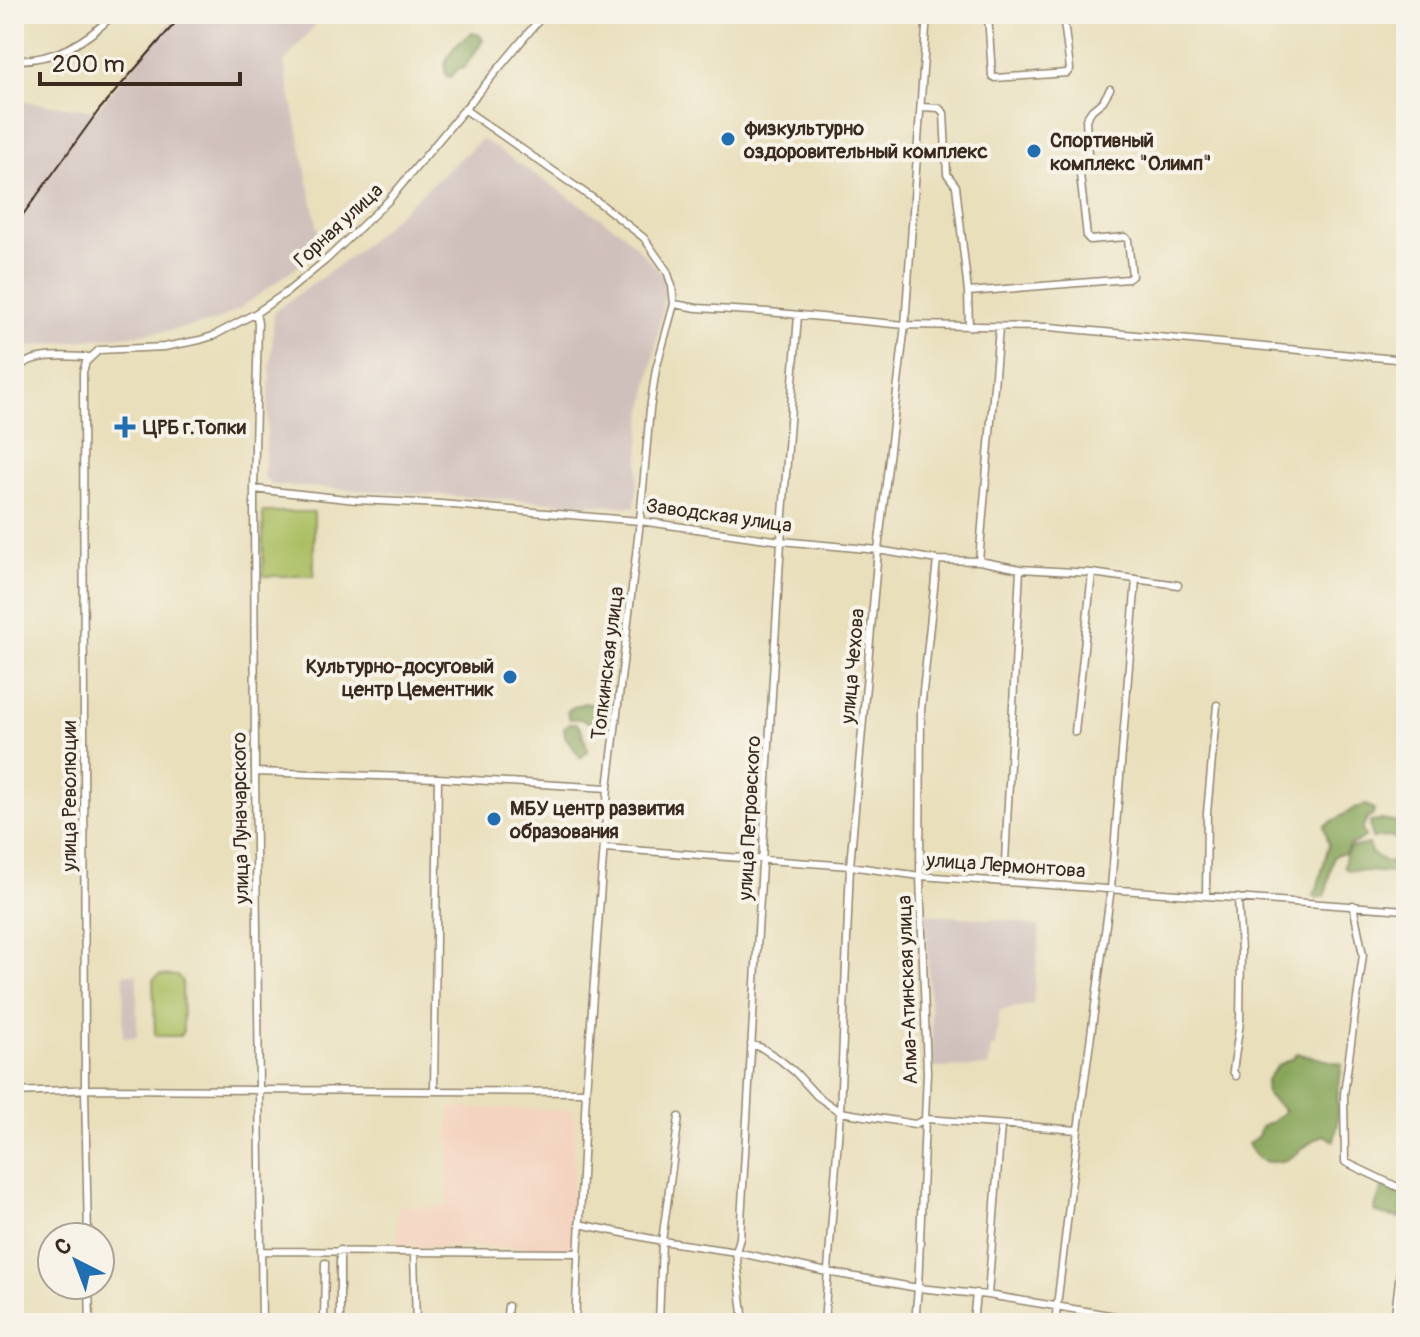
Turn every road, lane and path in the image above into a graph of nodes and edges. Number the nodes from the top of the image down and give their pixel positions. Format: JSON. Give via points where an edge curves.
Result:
{"nodes":[{"id":1,"x":114,"y":14,"type":"edge"},
{"id":2,"x":544,"y":14,"type":"edge"},
{"id":3,"x":927,"y":14,"type":"edge"},
{"id":4,"x":988,"y":14,"type":"edge"},
{"id":5,"x":1063,"y":14,"type":"edge"},
{"id":6,"x":14,"y":60,"type":"edge"},
{"id":7,"x":1110,"y":89,"type":"dead end"},
{"id":8,"x":921,"y":107,"type":"junction"},
{"id":9,"x":464,"y":109,"type":"junction"},
{"id":10,"x":968,"y":292,"type":"junction"},
{"id":11,"x":674,"y":304,"type":"junction"},
{"id":12,"x":256,"y":313,"type":"junction"},
{"id":13,"x":798,"y":315,"type":"junction"},
{"id":14,"x":905,"y":325,"type":"junction"},
{"id":15,"x":969,"y":327,"type":"junction"},
{"id":16,"x":999,"y":328,"type":"junction"},
{"id":17,"x":90,"y":357,"type":"junction"},
{"id":18,"x":1406,"y":360,"type":"edge"},
{"id":19,"x":14,"y":391,"type":"edge"},
{"id":20,"x":254,"y":489,"type":"junction"},
{"id":21,"x":640,"y":521,"type":"junction"},
{"id":22,"x":781,"y":541,"type":"junction"},
{"id":23,"x":878,"y":550,"type":"junction"},
{"id":24,"x":937,"y":560,"type":"junction"},
{"id":25,"x":979,"y":561,"type":"junction"},
{"id":26,"x":1020,"y":569,"type":"junction"},
{"id":27,"x":1092,"y":573,"type":"junction"},
{"id":28,"x":1136,"y":579,"type":"junction"},
{"id":29,"x":1178,"y":585,"type":"dead end"},
{"id":30,"x":1217,"y":705,"type":"dead end"},
{"id":31,"x":1075,"y":732,"type":"dead end"},
{"id":32,"x":255,"y":772,"type":"junction"},
{"id":33,"x":438,"y":778,"type":"junction"},
{"id":34,"x":608,"y":788,"type":"junction"},
{"id":35,"x":604,"y":848,"type":"junction"},
{"id":36,"x":763,"y":861,"type":"junction"},
{"id":37,"x":850,"y":866,"type":"junction"},
{"id":38,"x":920,"y":876,"type":"junction"},
{"id":39,"x":1004,"y":881,"type":"junction"},
{"id":40,"x":1111,"y":888,"type":"junction"},
{"id":41,"x":1206,"y":896,"type":"junction"},
{"id":42,"x":1238,"y":898,"type":"junction"},
{"id":43,"x":1353,"y":905,"type":"junction"},
{"id":44,"x":1406,"y":910,"type":"edge"},
{"id":45,"x":751,"y":1044,"type":"junction"},
{"id":46,"x":1236,"y":1076,"type":"dead end"},
{"id":47,"x":85,"y":1090,"type":"junction"},
{"id":48,"x":258,"y":1091,"type":"junction"},
{"id":49,"x":434,"y":1091,"type":"junction"},
{"id":50,"x":14,"y":1092,"type":"edge"},
{"id":51,"x":586,"y":1092,"type":"junction"},
{"id":52,"x":840,"y":1112,"type":"junction"},
{"id":53,"x":679,"y":1117,"type":"dead end"},
{"id":54,"x":926,"y":1119,"type":"junction"},
{"id":55,"x":1001,"y":1125,"type":"junction"},
{"id":56,"x":1078,"y":1130,"type":"junction"},
{"id":57,"x":1406,"y":1191,"type":"edge"},
{"id":58,"x":1406,"y":1220,"type":"edge"},
{"id":59,"x":88,"y":1221,"type":"edge"},
{"id":60,"x":579,"y":1224,"type":"junction"},
{"id":61,"x":662,"y":1241,"type":"junction"},
{"id":62,"x":340,"y":1250,"type":"junction"},
{"id":63,"x":262,"y":1251,"type":"junction"},
{"id":64,"x":736,"y":1252,"type":"junction"},
{"id":65,"x":577,"y":1253,"type":"junction"},
{"id":66,"x":414,"y":1254,"type":"junction"},
{"id":67,"x":325,"y":1263,"type":"dead end"},
{"id":68,"x":827,"y":1272,"type":"junction"},
{"id":69,"x":918,"y":1288,"type":"junction"},
{"id":70,"x":976,"y":1293,"type":"junction"},
{"id":71,"x":988,"y":1295,"type":"junction"},
{"id":72,"x":89,"y":1301,"type":"edge"},
{"id":73,"x":508,"y":1306,"type":"dead end"},
{"id":74,"x":1057,"y":1306,"type":"junction"},
{"id":75,"x":340,"y":1319,"type":"dead end"},
{"id":76,"x":1131,"y":1321,"type":"edge"},
{"id":77,"x":90,"y":1323,"type":"edge"},
{"id":78,"x":262,"y":1323,"type":"edge"},
{"id":79,"x":328,"y":1323,"type":"edge"},
{"id":80,"x":416,"y":1323,"type":"edge"},
{"id":81,"x":506,"y":1323,"type":"edge"},
{"id":82,"x":575,"y":1323,"type":"edge"},
{"id":83,"x":659,"y":1323,"type":"edge"},
{"id":84,"x":744,"y":1323,"type":"edge"},
{"id":85,"x":824,"y":1323,"type":"edge"},
{"id":86,"x":915,"y":1323,"type":"edge"},
{"id":87,"x":973,"y":1323,"type":"edge"},
{"id":88,"x":1055,"y":1323,"type":"edge"},
{"id":89,"x":1158,"y":1323,"type":"edge"},
{"id":90,"x":1394,"y":1323,"type":"edge"}],
"edges":[{"from":1,"to":6,"type":"street","via":[[65,51]]},
{"from":2,"to":9,"type":"street","name":"Горная улица"},
{"from":3,"to":8,"type":"street","name":"улица Чехова"},
{"from":4,"to":5,"type":"street","via":[[995,78],[1067,73]]},
{"from":7,"to":10,"type":"street","via":[[1086,119],[1088,156],[1080,174],[1087,237],[1125,237],[1132,276]]},
{"from":8,"to":10,"type":"street","via":[[944,113],[947,174],[956,186]]},
{"from":8,"to":14,"type":"street","name":"улица Чехова"},
{"from":9,"to":11,"type":"street","via":[[644,238],[667,271]]},
{"from":9,"to":12,"type":"street","name":"Горная улица","via":[[359,231]]},
{"from":10,"to":15,"type":"street"},
{"from":11,"to":13,"type":"street"},
{"from":11,"to":21,"type":"street","name":"Топкинская улица","via":[[656,369]]},
{"from":12,"to":17,"type":"street","name":"Горная улица","via":[[188,344],[104,349]]},
{"from":12,"to":20,"type":"street","name":"улица Луначарского"},
{"from":13,"to":14,"type":"street"},
{"from":13,"to":22,"type":"street","name":"улица Петровского"},
{"from":14,"to":15,"type":"street"},
{"from":14,"to":23,"type":"street","name":"улица Чехова"},
{"from":15,"to":16,"type":"street"},
{"from":16,"to":18,"type":"street","via":[[1050,327]]},
{"from":16,"to":25,"type":"street"},
{"from":17,"to":19,"type":"street","name":"Горная улица","via":[[31,360],[17,370]]},
{"from":17,"to":47,"type":"street","name":"улица Революции","via":[[83,372]]},
{"from":20,"to":21,"type":"street","name":"Заводская улица"},
{"from":20,"to":32,"type":"street","name":"улица Луначарского"},
{"from":21,"to":22,"type":"street","name":"Заводская улица"},
{"from":21,"to":34,"type":"street","name":"Топкинская улица"},
{"from":22,"to":23,"type":"street","name":"Заводская улица"},
{"from":22,"to":36,"type":"street","name":"улица Петровского"},
{"from":23,"to":24,"type":"street","name":"Заводская улица"},
{"from":23,"to":37,"type":"street","name":"улица Чехова"},
{"from":24,"to":25,"type":"street","name":"Заводская улица"},
{"from":24,"to":38,"type":"street","name":"Алма-Атинская улица","via":[[921,710]]},
{"from":25,"to":26,"type":"street","name":"Заводская улица"},
{"from":26,"to":27,"type":"street","name":"Заводская улица"},
{"from":26,"to":39,"type":"street"},
{"from":27,"to":28,"type":"street","name":"Заводская улица"},
{"from":27,"to":31,"type":"street"},
{"from":28,"to":29,"type":"street","name":"Заводская улица"},
{"from":28,"to":40,"type":"street"},
{"from":30,"to":41,"type":"street"},
{"from":32,"to":33,"type":"street"},
{"from":32,"to":48,"type":"street","name":"улица Луначарского"},
{"from":33,"to":34,"type":"street"},
{"from":33,"to":49,"type":"street"},
{"from":34,"to":35,"type":"street","name":"Топкинская улица"},
{"from":35,"to":36,"type":"street","name":"улица Лермонтова"},
{"from":35,"to":51,"type":"street","name":"Топкинская улица"},
{"from":36,"to":37,"type":"street","name":"улица Лермонтова"},
{"from":36,"to":45,"type":"street","name":"улица Петровского"},
{"from":37,"to":38,"type":"street","name":"улица Лермонтова"},
{"from":37,"to":52,"type":"street","name":"улица Чехова"},
{"from":38,"to":39,"type":"street","name":"улица Лермонтова"},
{"from":38,"to":54,"type":"street","name":"Алма-Атинская улица"},
{"from":39,"to":40,"type":"street","name":"улица Лермонтова"},
{"from":40,"to":41,"type":"street","name":"улица Лермонтова"},
{"from":40,"to":56,"type":"street"},
{"from":41,"to":42,"type":"street","name":"улица Лермонтова"},
{"from":42,"to":43,"type":"street","name":"улица Лермонтова"},
{"from":42,"to":46,"type":"street"},
{"from":43,"to":44,"type":"street","name":"улица Лермонтова"},
{"from":43,"to":57,"type":"street","via":[[1363,955],[1344,1094],[1345,1162]]},
{"from":45,"to":52,"type":"street","via":[[779,1059]]},
{"from":45,"to":64,"type":"street","name":"улица Петровского"},
{"from":47,"to":48,"type":"street"},
{"from":47,"to":50,"type":"street"},
{"from":47,"to":59,"type":"street","name":"улица Революции"},
{"from":48,"to":49,"type":"street"},
{"from":48,"to":63,"type":"street","name":"улица Луначарского"},
{"from":49,"to":51,"type":"street"},
{"from":51,"to":60,"type":"street","name":"Топкинская улица"},
{"from":52,"to":54,"type":"street","via":[[915,1124]]},
{"from":52,"to":68,"type":"street","name":"улица Чехова"},
{"from":53,"to":61,"type":"street"},
{"from":54,"to":55,"type":"street"},
{"from":54,"to":69,"type":"street","name":"Алма-Атинская улица"},
{"from":55,"to":56,"type":"street"},
{"from":55,"to":71,"type":"street"},
{"from":56,"to":74,"type":"street"},
{"from":58,"to":90,"type":"street"},
{"from":60,"to":61,"type":"street"},
{"from":60,"to":65,"type":"street","name":"Топкинская улица"},
{"from":61,"to":64,"type":"street"},
{"from":61,"to":83,"type":"street"},
{"from":62,"to":63,"type":"street"},
{"from":62,"to":66,"type":"street"},
{"from":62,"to":75,"type":"street"},
{"from":63,"to":78,"type":"street","name":"улица Луначарского"},
{"from":64,"to":68,"type":"street"},
{"from":64,"to":84,"type":"street","name":"улица Петровского"},
{"from":65,"to":66,"type":"street"},
{"from":65,"to":82,"type":"street","name":"Топкинская улица"},
{"from":66,"to":80,"type":"street"},
{"from":67,"to":79,"type":"street"},
{"from":68,"to":69,"type":"street"},
{"from":68,"to":85,"type":"street","name":"улица Чехова"},
{"from":69,"to":70,"type":"street"},
{"from":69,"to":86,"type":"street","name":"Алма-Атинская улица"},
{"from":70,"to":71,"type":"street"},
{"from":70,"to":87,"type":"street"},
{"from":71,"to":74,"type":"street"},
{"from":72,"to":77,"type":"street"},
{"from":73,"to":81,"type":"street"},
{"from":74,"to":76,"type":"street"},
{"from":74,"to":88,"type":"street"},
{"from":76,"to":89,"type":"street"}]}
